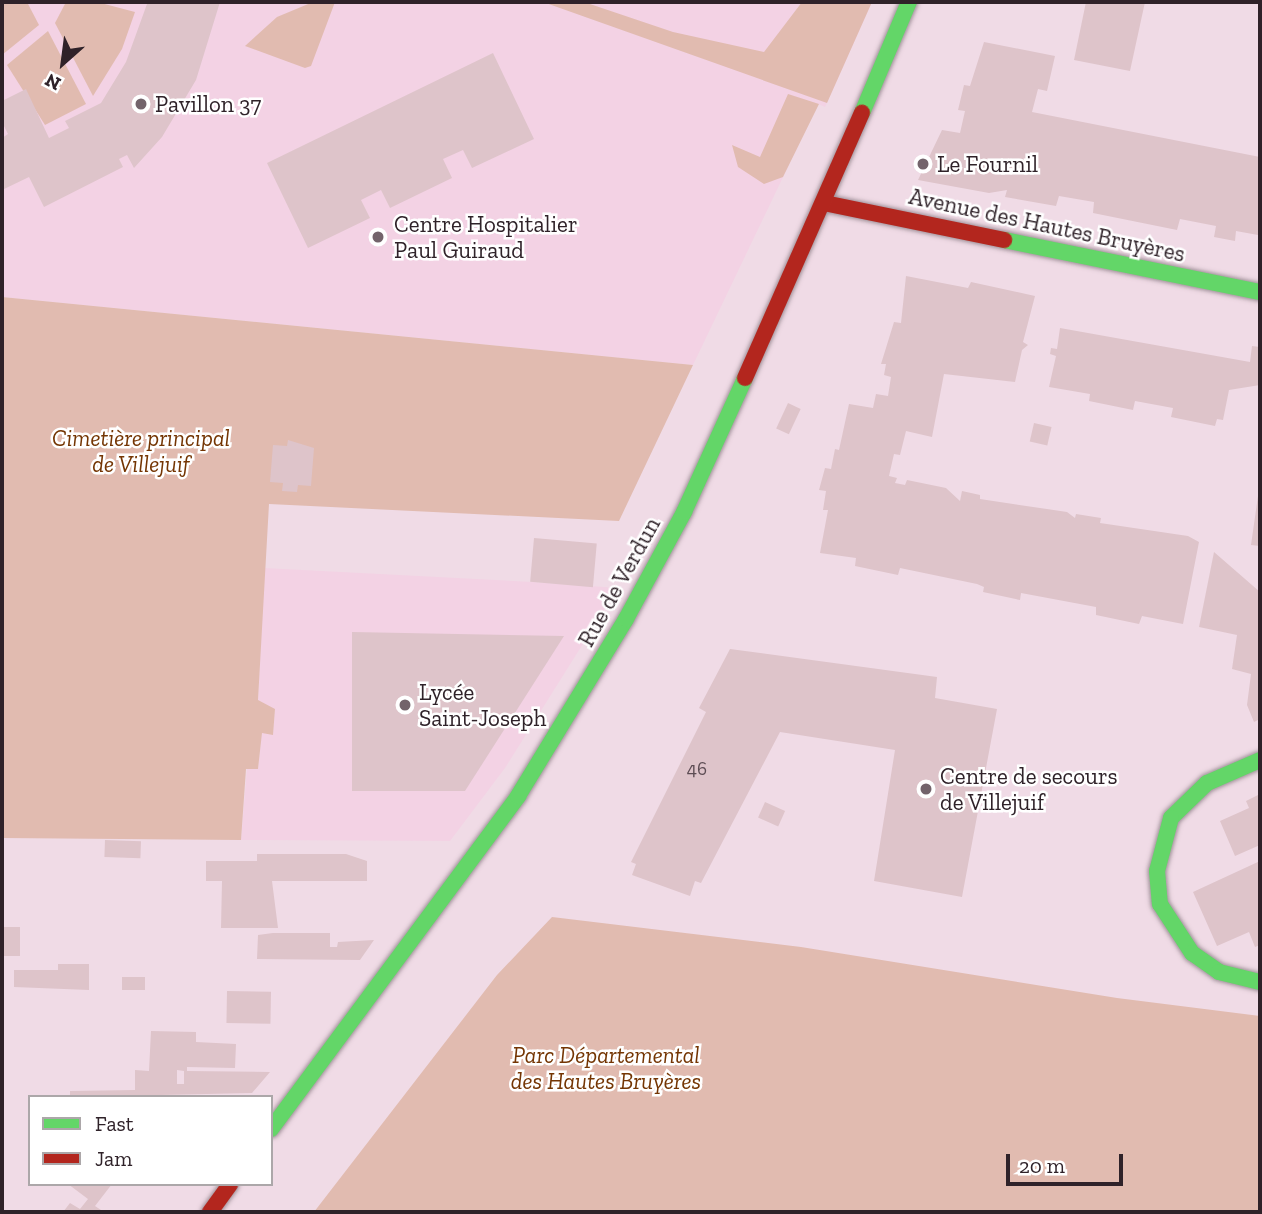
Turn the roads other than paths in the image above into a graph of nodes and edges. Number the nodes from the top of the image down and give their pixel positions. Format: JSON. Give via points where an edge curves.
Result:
{"nodes":[{"id":1,"x":909,"y":2,"type":"edge"},
{"id":2,"x":824,"y":203,"type":"junction"},
{"id":3,"x":1260,"y":292,"type":"edge"},
{"id":4,"x":1260,"y":760,"type":"edge"},
{"id":5,"x":1260,"y":982,"type":"edge"},
{"id":6,"x":273,"y":1126,"type":"edge"},
{"id":7,"x":228,"y":1186,"type":"edge"},
{"id":8,"x":209,"y":1212,"type":"edge"}],
"edges":[{"from":1,"to":2,"type":"street","name":"Rue de Verdun"},
{"from":2,"to":3,"type":"street","name":"Avenue des Hautes Bruyères"},
{"from":2,"to":6,"type":"street","name":"Rue de Verdun","via":[[684,512],[626,619],[517,796]]},
{"from":4,"to":5,"type":"street","via":[[1207,783],[1171,818],[1157,871],[1160,904],[1192,953],[1219,972]]},
{"from":7,"to":8,"type":"street"}]}
